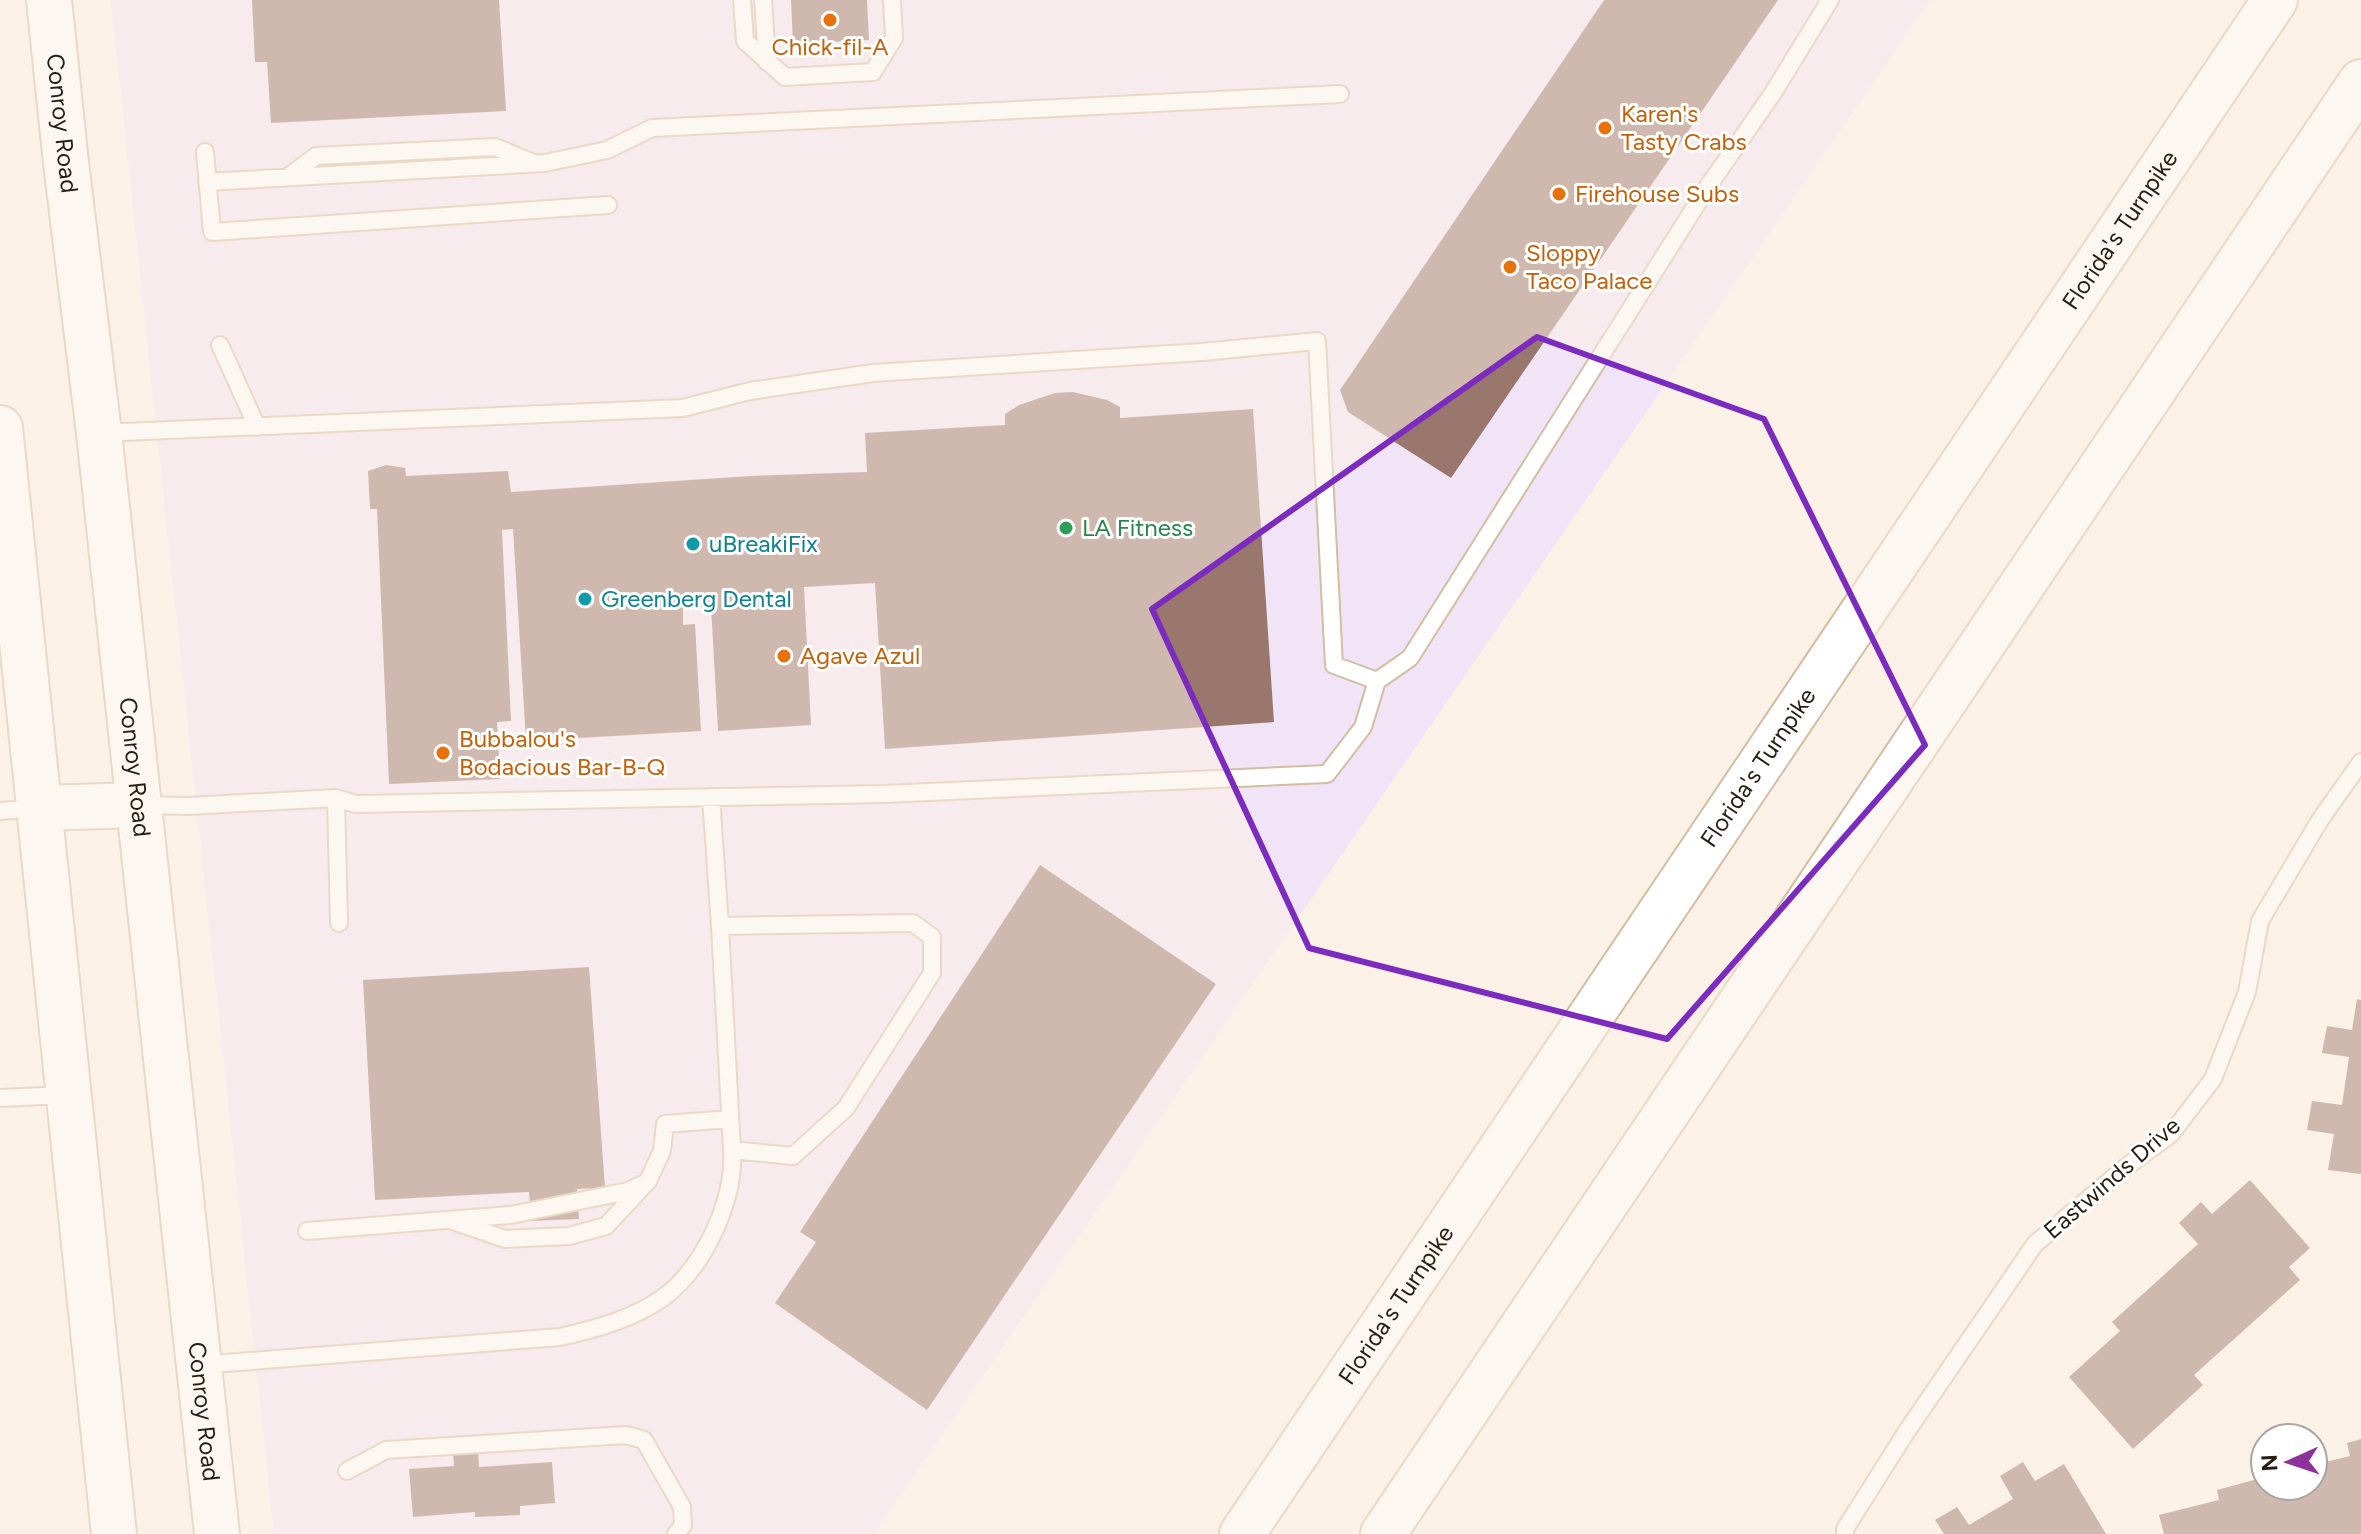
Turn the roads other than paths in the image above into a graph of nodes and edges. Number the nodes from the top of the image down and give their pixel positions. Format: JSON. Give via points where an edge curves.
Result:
{"nodes":[{"id":1,"x":49,"y":0,"type":"edge"},
{"id":2,"x":742,"y":0,"type":"edge"},
{"id":3,"x":763,"y":0,"type":"edge"},
{"id":4,"x":892,"y":0,"type":"edge"},
{"id":5,"x":1830,"y":0,"type":"edge"},
{"id":6,"x":2275,"y":0,"type":"edge"},
{"id":7,"x":767,"y":62,"type":"junction"},
{"id":8,"x":2361,"y":82,"type":"edge"},
{"id":9,"x":1340,"y":94,"type":"dead end"},
{"id":10,"x":205,"y":152,"type":"dead end"},
{"id":11,"x":207,"y":182,"type":"junction"},
{"id":12,"x":608,"y":205,"type":"dead end"},
{"id":13,"x":220,"y":345,"type":"dead end"},
{"id":14,"x":257,"y":427,"type":"junction"},
{"id":15,"x":0,"y":428,"type":"edge"},
{"id":16,"x":99,"y":433,"type":"junction"},
{"id":17,"x":1377,"y":681,"type":"junction"},
{"id":18,"x":2361,"y":762,"type":"edge"},
{"id":19,"x":711,"y":797,"type":"junction"},
{"id":20,"x":336,"y":798,"type":"junction"},
{"id":21,"x":139,"y":805,"type":"junction"},
{"id":22,"x":20,"y":810,"type":"edge"},
{"id":23,"x":339,"y":923,"type":"dead end"},
{"id":24,"x":720,"y":926,"type":"junction"},
{"id":25,"x":69,"y":1095,"type":"junction"},
{"id":26,"x":0,"y":1098,"type":"edge"},
{"id":27,"x":730,"y":1119,"type":"junction"},
{"id":28,"x":732,"y":1150,"type":"junction"},
{"id":29,"x":648,"y":1181,"type":"junction"},
{"id":30,"x":450,"y":1220,"type":"junction"},
{"id":31,"x":307,"y":1231,"type":"dead end"},
{"id":32,"x":199,"y":1365,"type":"junction"},
{"id":33,"x":347,"y":1471,"type":"dead end"},
{"id":34,"x":114,"y":1534,"type":"edge"},
{"id":35,"x":217,"y":1534,"type":"edge"},
{"id":36,"x":676,"y":1534,"type":"edge"},
{"id":37,"x":1242,"y":1534,"type":"edge"},
{"id":38,"x":1383,"y":1534,"type":"edge"},
{"id":39,"x":1845,"y":1534,"type":"edge"}],
"edges":[{"from":1,"to":16,"type":"main road","name":"Conroy Road"},
{"from":2,"to":7,"type":"lane","via":[[745,41]]},
{"from":3,"to":7,"type":"lane"},
{"from":4,"to":7,"type":"lane","via":[[894,38],[873,72],[785,77]]},
{"from":5,"to":17,"type":"lane","via":[[1410,658]]},
{"from":6,"to":37,"type":"main road","name":"Florida's Turnpike"},
{"from":8,"to":38,"type":"main road"},
{"from":9,"to":11,"type":"lane","via":[[652,128],[607,150],[537,164]]},
{"from":10,"to":11,"type":"lane"},
{"from":11,"to":12,"type":"lane","via":[[212,232]]},
{"from":13,"to":14,"type":"lane"},
{"from":14,"to":16,"type":"lane"},
{"from":14,"to":17,"type":"lane","via":[[683,408],[750,391],[873,373],[1317,341],[1334,665]]},
{"from":15,"to":22,"type":"main road"},
{"from":16,"to":21,"type":"main road","name":"Conroy Road"},
{"from":17,"to":19,"type":"lane","via":[[1363,727],[1327,774]]},
{"from":18,"to":39,"type":"lane","name":"Eastwinds Drive","via":[[2260,921],[2247,992],[2213,1079],[2171,1134],[2035,1244],[1907,1431]]},
{"from":19,"to":20,"type":"lane","via":[[356,804]]},
{"from":19,"to":24,"type":"lane"},
{"from":20,"to":21,"type":"lane"},
{"from":20,"to":23,"type":"lane"},
{"from":21,"to":22,"type":"main road"},
{"from":21,"to":32,"type":"main road","name":"Conroy Road"},
{"from":22,"to":25,"type":"main road"},
{"from":24,"to":27,"type":"lane"},
{"from":24,"to":28,"type":"lane","via":[[913,923],[932,937],[932,973],[846,1108],[793,1156]]},
{"from":25,"to":26,"type":"lane"},
{"from":25,"to":34,"type":"main road"},
{"from":27,"to":28,"type":"lane"},
{"from":27,"to":29,"type":"lane","via":[[665,1124],[662,1151]]},
{"from":28,"to":32,"type":"lane","via":[[727,1199],[710,1240],[664,1296],[611,1325],[560,1337]]},
{"from":29,"to":30,"type":"lane","via":[[628,1191],[511,1215]]},
{"from":29,"to":30,"type":"lane","via":[[606,1226],[569,1236],[505,1239]]},
{"from":30,"to":31,"type":"lane"},
{"from":32,"to":35,"type":"main road","name":"Conroy Road"},
{"from":33,"to":36,"type":"lane","via":[[386,1450],[626,1435],[644,1440],[682,1507],[683,1525]]}]}
